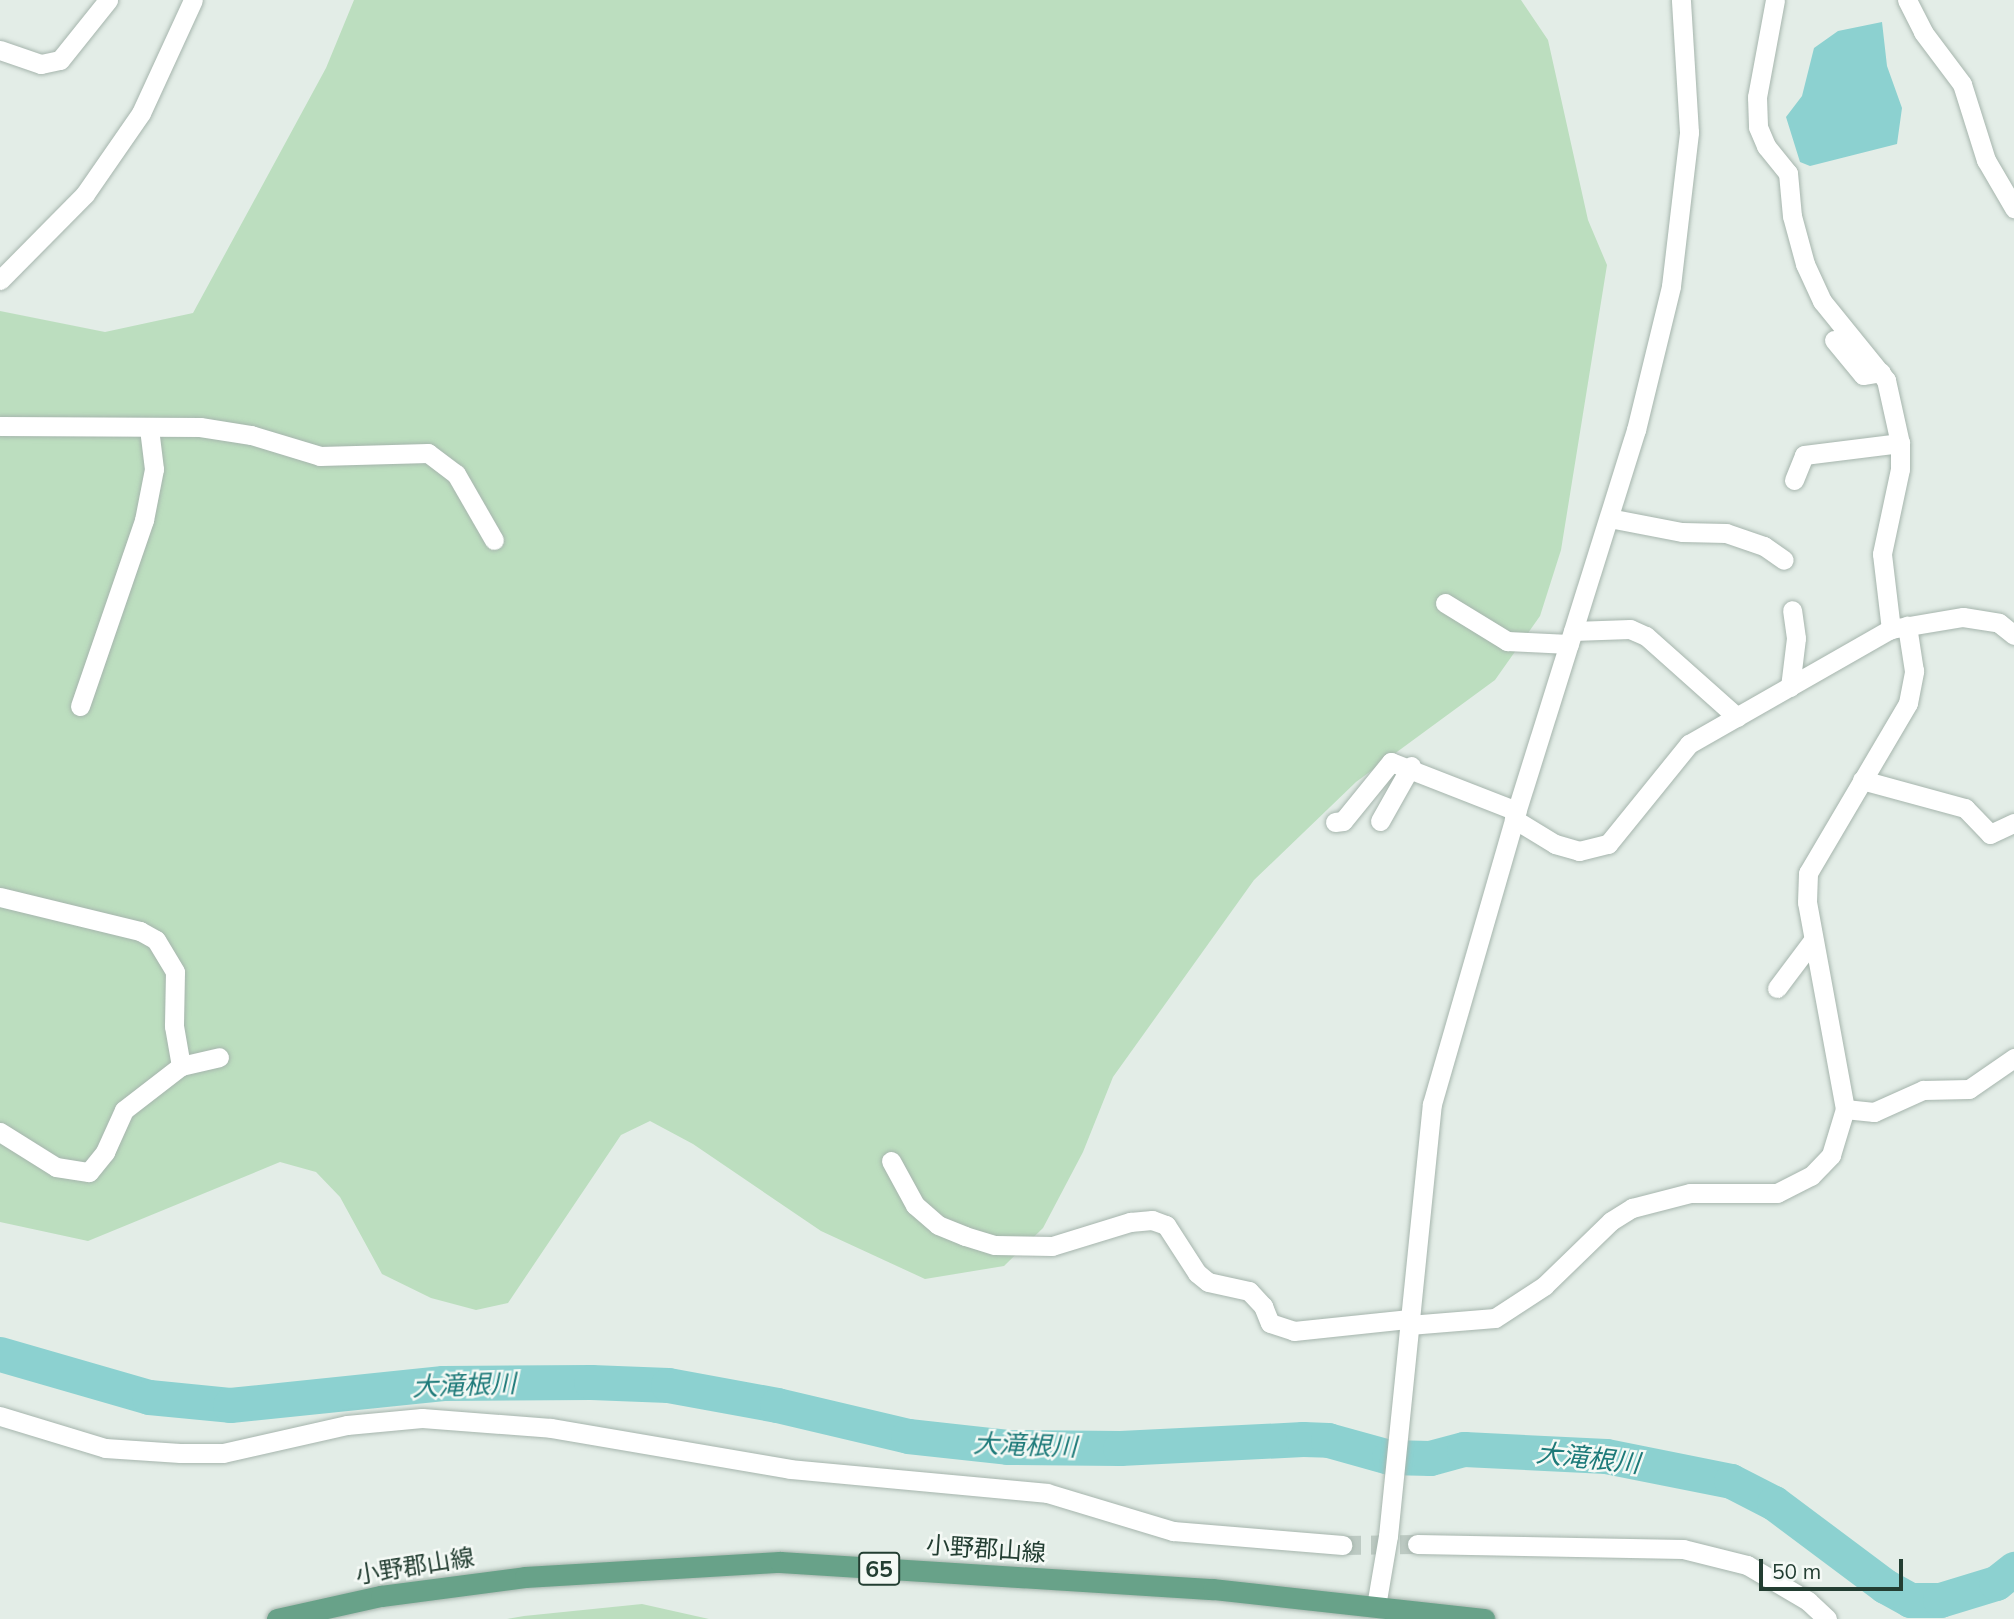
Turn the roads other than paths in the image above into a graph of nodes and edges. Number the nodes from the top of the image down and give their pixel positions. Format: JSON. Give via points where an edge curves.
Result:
{"nodes":[{"id":1,"x":108,"y":0,"type":"edge"},
{"id":2,"x":193,"y":0,"type":"edge"},
{"id":3,"x":1681,"y":0,"type":"edge"},
{"id":4,"x":1775,"y":0,"type":"edge"},
{"id":5,"x":1907,"y":0,"type":"edge"},
{"id":6,"x":0,"y":50,"type":"edge"},
{"id":7,"x":2014,"y":208,"type":"edge"},
{"id":8,"x":0,"y":280,"type":"edge"},
{"id":9,"x":1834,"y":340,"type":"dead end"},
{"id":10,"x":1881,"y":372,"type":"junction"},
{"id":11,"x":0,"y":426,"type":"edge"},
{"id":12,"x":149,"y":428,"type":"junction"},
{"id":13,"x":1900,"y":443,"type":"junction"},
{"id":14,"x":1794,"y":480,"type":"dead end"},
{"id":15,"x":1609,"y":518,"type":"junction"},
{"id":16,"x":494,"y":540,"type":"dead end"},
{"id":17,"x":1784,"y":560,"type":"dead end"},
{"id":18,"x":1445,"y":603,"type":"dead end"},
{"id":19,"x":1792,"y":610,"type":"dead end"},
{"id":20,"x":1899,"y":628,"type":"junction"},
{"id":21,"x":2014,"y":635,"type":"edge"},
{"id":22,"x":1571,"y":638,"type":"junction"},
{"id":23,"x":1790,"y":687,"type":"junction"},
{"id":24,"x":80,"y":706,"type":"dead end"},
{"id":25,"x":1737,"y":717,"type":"junction"},
{"id":26,"x":1411,"y":766,"type":"junction"},
{"id":27,"x":1862,"y":780,"type":"junction"},
{"id":28,"x":1515,"y":815,"type":"junction"},
{"id":29,"x":1380,"y":821,"type":"dead end"},
{"id":30,"x":1335,"y":822,"type":"dead end"},
{"id":31,"x":2014,"y":823,"type":"edge"},
{"id":32,"x":0,"y":897,"type":"edge"},
{"id":33,"x":1813,"y":940,"type":"junction"},
{"id":34,"x":1777,"y":989,"type":"dead end"},
{"id":35,"x":219,"y":1057,"type":"dead end"},
{"id":36,"x":2014,"y":1058,"type":"edge"},
{"id":37,"x":181,"y":1066,"type":"junction"},
{"id":38,"x":1845,"y":1109,"type":"junction"},
{"id":39,"x":0,"y":1132,"type":"edge"},
{"id":40,"x":891,"y":1161,"type":"dead end"},
{"id":41,"x":1409,"y":1322,"type":"junction"},
{"id":42,"x":0,"y":1416,"type":"edge"},
{"id":43,"x":1417,"y":1544,"type":"tunnel mouth"},
{"id":44,"x":1342,"y":1545,"type":"tunnel mouth"},
{"id":45,"x":1376,"y":1605,"type":"junction"},
{"id":46,"x":277,"y":1619,"type":"edge"},
{"id":47,"x":1484,"y":1619,"type":"edge"},
{"id":48,"x":1827,"y":1619,"type":"edge"}],
"edges":[{"from":1,"to":6,"type":"street","via":[[60,60],[41,64]]},
{"from":2,"to":8,"type":"street","via":[[134,123],[85,194]]},
{"from":3,"to":15,"type":"street","via":[[1689,132],[1671,286]]},
{"from":4,"to":10,"type":"street","via":[[1756,97],[1758,127],[1766,146],[1788,173],[1792,216],[1805,264],[1822,301]]},
{"from":5,"to":7,"type":"street","via":[[1923,32],[1962,84],[1986,160]]},
{"from":9,"to":10,"type":"street","via":[[1863,375]]},
{"from":10,"to":13,"type":"street"},
{"from":11,"to":12,"type":"street"},
{"from":12,"to":16,"type":"street","via":[[200,427],[251,435],[320,456],[428,453],[456,474]]},
{"from":12,"to":24,"type":"street","via":[[154,469],[144,520]]},
{"from":13,"to":14,"type":"street","via":[[1804,455]]},
{"from":13,"to":20,"type":"street","via":[[1900,469],[1882,554]]},
{"from":15,"to":17,"type":"street","via":[[1682,532],[1726,533],[1764,546]]},
{"from":15,"to":22,"type":"street"},
{"from":18,"to":22,"type":"street","via":[[1507,641]]},
{"from":19,"to":23,"type":"street","via":[[1796,638]]},
{"from":20,"to":21,"type":"street","via":[[1963,617],[1999,624]]},
{"from":20,"to":23,"type":"street"},
{"from":20,"to":27,"type":"street","via":[[1913,689],[1894,731]]},
{"from":22,"to":25,"type":"street","via":[[1630,629],[1646,636]]},
{"from":22,"to":28,"type":"street"},
{"from":23,"to":25,"type":"street"},
{"from":25,"to":28,"type":"street","via":[[1689,744],[1608,844],[1579,851],[1555,844]]},
{"from":26,"to":28,"type":"street"},
{"from":26,"to":29,"type":"street"},
{"from":26,"to":30,"type":"street","via":[[1391,762],[1343,821]]},
{"from":27,"to":31,"type":"street","via":[[1965,808],[1990,834]]},
{"from":27,"to":33,"type":"street","via":[[1808,873]]},
{"from":28,"to":41,"type":"street","via":[[1432,1104]]},
{"from":32,"to":37,"type":"street","via":[[140,931],[156,940],[175,972],[174,1026]]},
{"from":33,"to":34,"type":"street"},
{"from":33,"to":38,"type":"street"},
{"from":35,"to":37,"type":"street"},
{"from":36,"to":38,"type":"street","via":[[1969,1089],[1923,1090],[1874,1112]]},
{"from":37,"to":39,"type":"street","via":[[124,1110],[105,1152],[89,1172],[56,1167]]},
{"from":38,"to":41,"type":"street","via":[[1830,1155],[1794,1188],[1777,1193],[1690,1193],[1650,1201],[1611,1221],[1544,1286],[1509,1311],[1464,1323]]},
{"from":40,"to":41,"type":"street","via":[[915,1205],[937,1225],[965,1236],[995,1245],[1044,1246],[1152,1220],[1166,1224],[1186,1261],[1202,1277],[1249,1291],[1263,1306],[1270,1324],[1294,1331]]},
{"from":41,"to":45,"type":"street","via":[[1388,1536]]},
{"from":42,"to":44,"type":"street","via":[[105,1448],[180,1453],[223,1453],[347,1425],[422,1418],[551,1428],[779,1468],[1047,1493],[1173,1531]]},
{"from":43,"to":48,"type":"street","via":[[1683,1549],[1746,1565],[1808,1601]]},
{"from":45,"to":46,"type":"main road","name":"小野郡山線","number":"65","via":[[1213,1589],[780,1562],[525,1577],[381,1596]]},
{"from":45,"to":47,"type":"main road","name":"小野郡山線","number":"65"}]}
